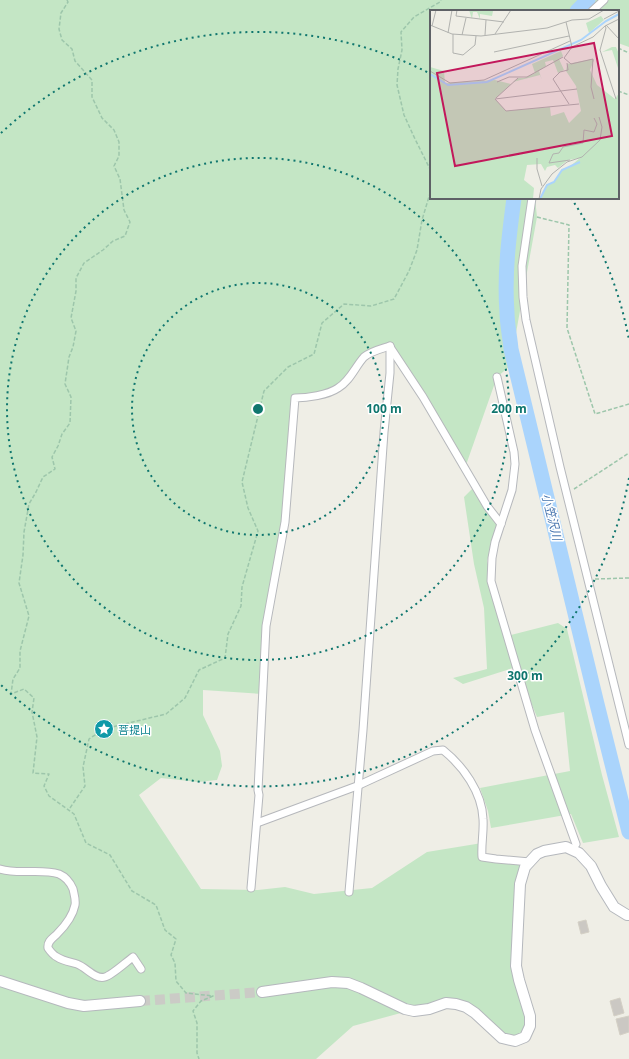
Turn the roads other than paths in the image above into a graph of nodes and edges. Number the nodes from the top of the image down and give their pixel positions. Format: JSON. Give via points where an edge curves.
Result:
{"nodes":[{"id":1,"x":604,"y":0,"type":"edge"},
{"id":2,"x":593,"y":10,"type":"edge"},
{"id":3,"x":532,"y":199,"type":"edge"},
{"id":4,"x":390,"y":346,"type":"junction"},
{"id":5,"x":497,"y":377,"type":"dead end"},
{"id":6,"x":501,"y":524,"type":"junction"},
{"id":7,"x":629,"y":745,"type":"edge"},
{"id":8,"x":357,"y":786,"type":"junction"},
{"id":9,"x":257,"y":823,"type":"junction"},
{"id":10,"x":576,"y":844,"type":"dead end"},
{"id":11,"x":530,"y":862,"type":"junction"},
{"id":12,"x":0,"y":869,"type":"edge"},
{"id":13,"x":251,"y":888,"type":"dead end"},
{"id":14,"x":349,"y":892,"type":"dead end"},
{"id":15,"x":629,"y":915,"type":"edge"},
{"id":16,"x":141,"y":969,"type":"dead end"},
{"id":17,"x":0,"y":980,"type":"edge"},
{"id":18,"x":262,"y":992,"type":"tunnel mouth"},
{"id":19,"x":140,"y":1000,"type":"tunnel mouth"}],
"edges":[{"from":1,"to":2,"type":"street"},
{"from":3,"to":7,"type":"street","via":[[522,266],[526,320]]},
{"from":4,"to":6,"type":"street","via":[[487,506]]},
{"from":4,"to":8,"type":"street","via":[[390,373]]},
{"from":4,"to":9,"type":"street","via":[[365,357],[337,389],[306,398],[295,398],[286,522],[266,626]]},
{"from":5,"to":6,"type":"street","via":[[515,464],[512,490]]},
{"from":6,"to":10,"type":"street","via":[[492,558],[491,581],[535,730]]},
{"from":8,"to":9,"type":"street"},
{"from":8,"to":11,"type":"street","via":[[432,751],[443,750],[465,772],[481,805],[484,817],[482,856]]},
{"from":8,"to":14,"type":"street"},
{"from":9,"to":13,"type":"street"},
{"from":11,"to":15,"type":"street","via":[[544,851],[566,847],[578,853],[591,866],[614,907]]},
{"from":11,"to":18,"type":"street","via":[[525,867],[520,884],[516,966],[530,1016],[530,1026],[525,1037],[515,1041],[502,1038],[475,1012],[466,1007],[446,1003],[414,1011],[348,983],[332,982]]},
{"from":12,"to":16,"type":"street","via":[[59,874],[71,884],[75,904],[68,921],[47,944],[55,956],[82,966],[97,977],[104,978],[110,975],[133,957]]},
{"from":17,"to":19,"type":"street","via":[[68,1004],[84,1006]]}]}
